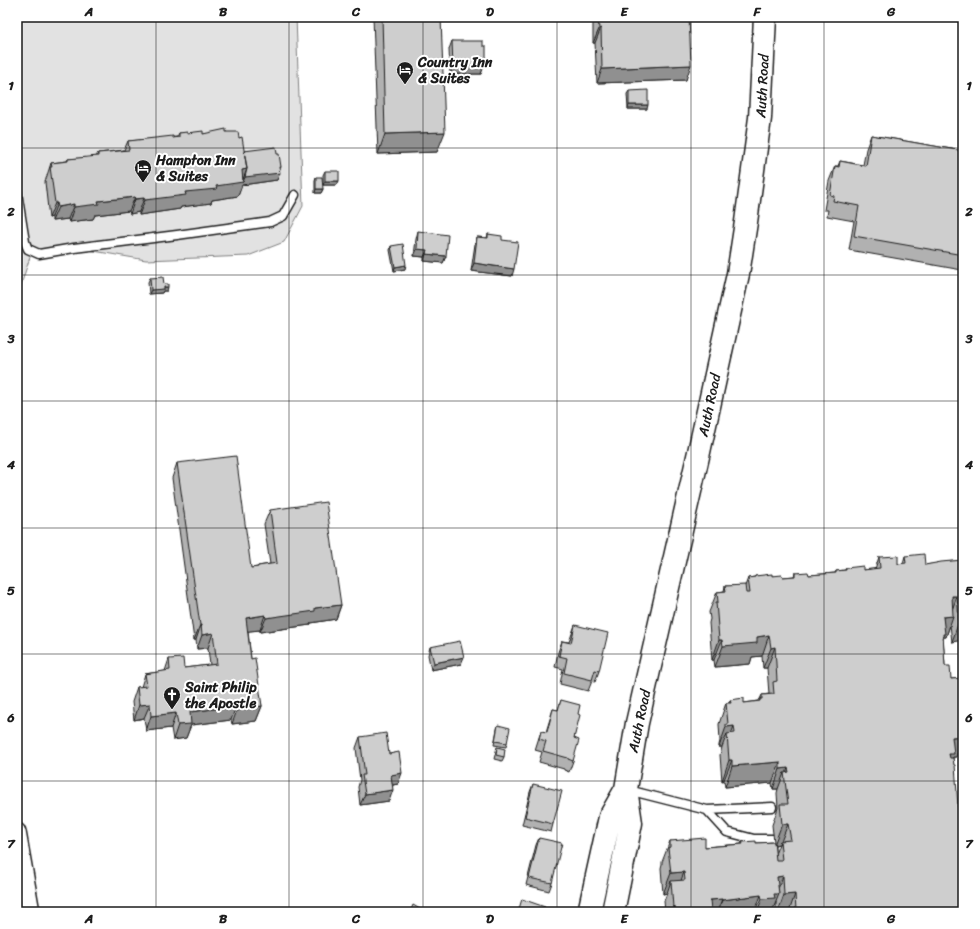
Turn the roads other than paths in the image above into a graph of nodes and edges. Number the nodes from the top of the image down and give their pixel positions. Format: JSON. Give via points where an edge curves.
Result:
{"nodes":[{"id":1,"x":765,"y":17,"type":"edge"},
{"id":2,"x":17,"y":192,"type":"edge"},
{"id":3,"x":295,"y":195,"type":"dead end"},
{"id":4,"x":626,"y":789,"type":"junction"},
{"id":5,"x":772,"y":807,"type":"dead end"},
{"id":6,"x":707,"y":810,"type":"junction"},
{"id":7,"x":17,"y":832,"type":"edge"},
{"id":8,"x":17,"y":836,"type":"edge"},
{"id":9,"x":774,"y":838,"type":"dead end"},
{"id":10,"x":31,"y":912,"type":"edge"},
{"id":11,"x":589,"y":912,"type":"edge"},
{"id":12,"x":613,"y":912,"type":"edge"}],
"edges":[{"from":1,"to":4,"type":"main road","name":"Auth Road","via":[[760,118],[737,280],[637,723]]},
{"from":2,"to":3,"type":"lane","via":[[24,242],[28,249],[39,254],[270,222],[283,216]]},
{"from":4,"to":6,"type":"lane"},
{"from":4,"to":11,"type":"main road","name":"Auth Road","via":[[610,817]]},
{"from":4,"to":12,"type":"main road","name":"Auth Road","via":[[631,823]]},
{"from":5,"to":6,"type":"lane"},
{"from":6,"to":9,"type":"lane","via":[[727,832],[754,839]]},
{"from":7,"to":8,"type":"street"},
{"from":8,"to":10,"type":"street"}]}
